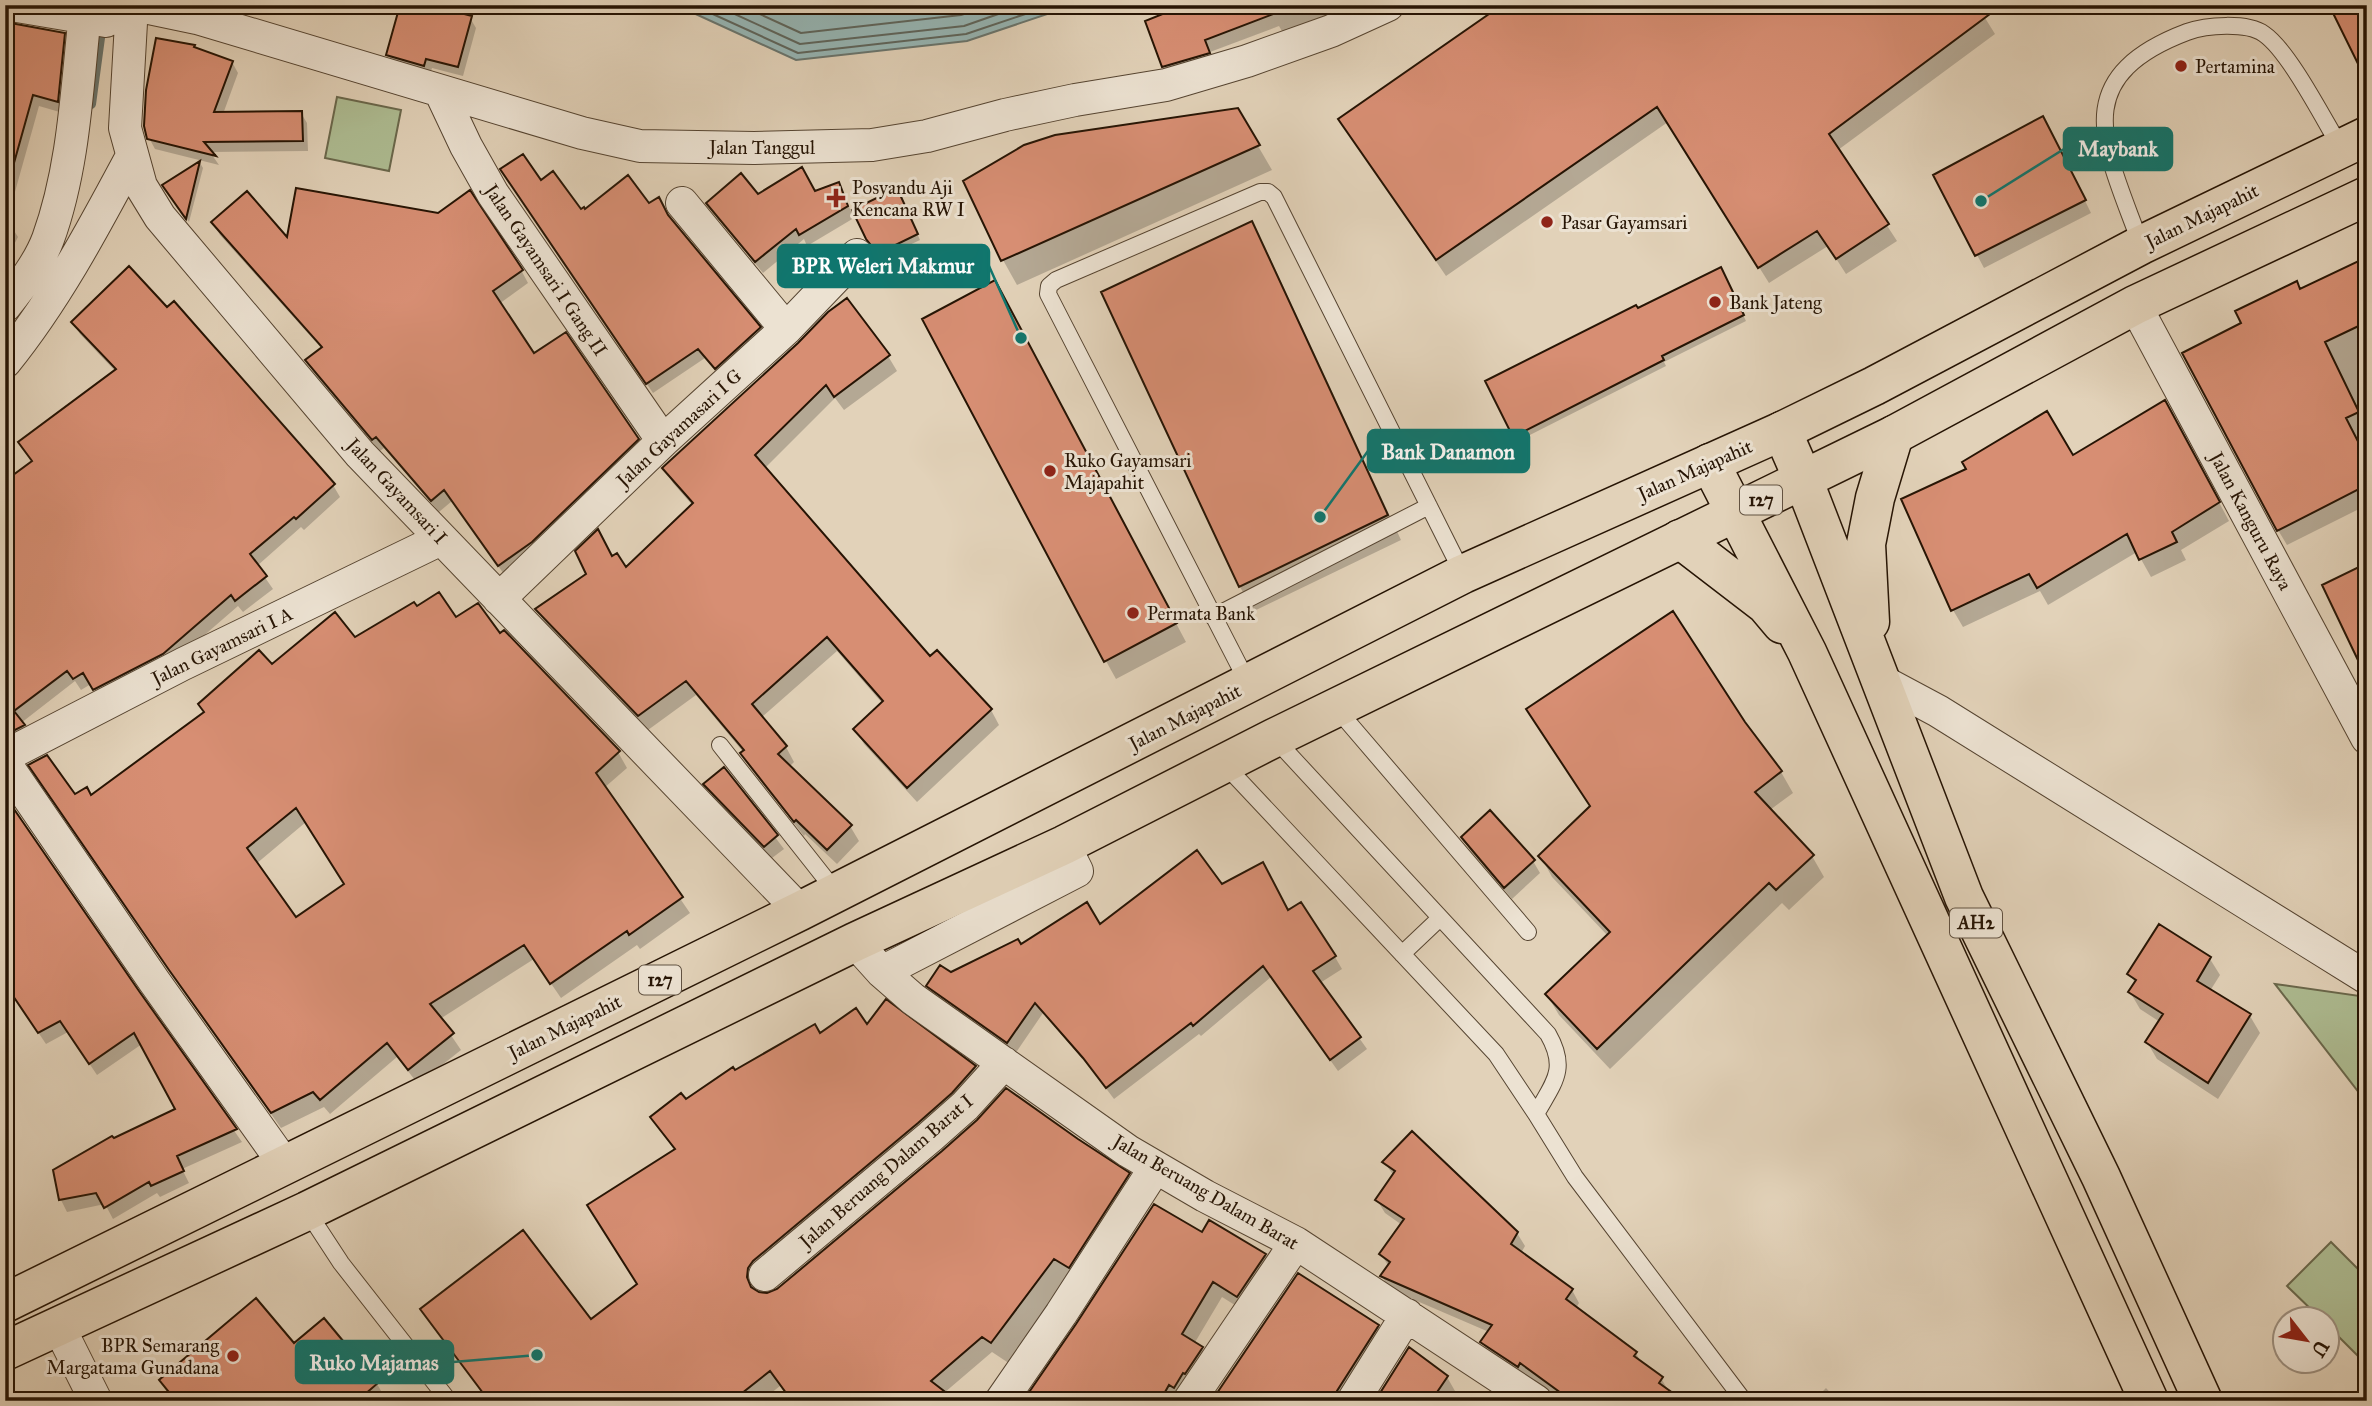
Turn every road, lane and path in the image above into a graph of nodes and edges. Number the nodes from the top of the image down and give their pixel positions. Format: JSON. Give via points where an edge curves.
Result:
{"nodes":[{"id":1,"x":11,"y":5,"type":"edge"},
{"id":2,"x":1388,"y":5,"type":"edge"},
{"id":3,"x":111,"y":14,"type":"edge"},
{"id":4,"x":441,"y":93,"type":"junction"},
{"id":5,"x":2354,"y":142,"type":"edge"},
{"id":6,"x":132,"y":156,"type":"junction"},
{"id":7,"x":2367,"y":196,"type":"edge"},
{"id":8,"x":682,"y":203,"type":"dead end"},
{"id":9,"x":2141,"y":245,"type":"junction"},
{"id":10,"x":857,"y":255,"type":"dead end"},
{"id":11,"x":2135,"y":305,"type":"junction"},
{"id":12,"x":5,"y":306,"type":"edge"},
{"id":13,"x":786,"y":329,"type":"junction"},
{"id":14,"x":5,"y":362,"type":"edge"},
{"id":15,"x":1782,"y":431,"type":"junction"},
{"id":16,"x":1894,"y":435,"type":"junction"},
{"id":17,"x":663,"y":441,"type":"junction"},
{"id":18,"x":1710,"y":463,"type":"junction"},
{"id":19,"x":1802,"y":479,"type":"junction"},
{"id":20,"x":1429,"y":506,"type":"junction"},
{"id":21,"x":1736,"y":513,"type":"junction"},
{"id":22,"x":441,"y":539,"type":"junction"},
{"id":23,"x":1680,"y":539,"type":"junction"},
{"id":24,"x":1463,"y":574,"type":"junction"},
{"id":25,"x":499,"y":599,"type":"junction"},
{"id":26,"x":1213,"y":617,"type":"junction"},
{"id":27,"x":1807,"y":652,"type":"junction"},
{"id":28,"x":1876,"y":669,"type":"junction"},
{"id":29,"x":1249,"y":684,"type":"junction"},
{"id":30,"x":1336,"y":708,"type":"junction"},
{"id":31,"x":1274,"y":738,"type":"junction"},
{"id":32,"x":2367,"y":738,"type":"edge"},
{"id":33,"x":720,"y":744,"type":"dead end"},
{"id":34,"x":5,"y":756,"type":"edge"},
{"id":35,"x":5,"y":763,"type":"edge"},
{"id":36,"x":1224,"y":764,"type":"junction"},
{"id":37,"x":1064,"y":845,"type":"junction"},
{"id":38,"x":836,"y":892,"type":"junction"},
{"id":39,"x":800,"y":911,"type":"junction"},
{"id":40,"x":1440,"y":918,"type":"junction"},
{"id":41,"x":1528,"y":932,"type":"dead end"},
{"id":42,"x":855,"y":942,"type":"junction"},
{"id":43,"x":1402,"y":954,"type":"junction"},
{"id":44,"x":882,"y":971,"type":"junction"},
{"id":45,"x":2367,"y":978,"type":"edge"},
{"id":46,"x":1004,"y":1063,"type":"junction"},
{"id":47,"x":1536,"y":1114,"type":"junction"},
{"id":48,"x":285,"y":1165,"type":"junction"},
{"id":49,"x":1155,"y":1168,"type":"junction"},
{"id":50,"x":307,"y":1211,"type":"junction"},
{"id":51,"x":1296,"y":1242,"type":"junction"},
{"id":52,"x":765,"y":1275,"type":"dead end"},
{"id":53,"x":5,"y":1303,"type":"edge"},
{"id":54,"x":1407,"y":1315,"type":"junction"},
{"id":55,"x":58,"y":1325,"type":"junction"},
{"id":56,"x":5,"y":1351,"type":"edge"},
{"id":57,"x":96,"y":1401,"type":"edge"},
{"id":58,"x":449,"y":1401,"type":"edge"},
{"id":59,"x":1002,"y":1401,"type":"edge"},
{"id":60,"x":1189,"y":1401,"type":"edge"},
{"id":61,"x":1353,"y":1401,"type":"edge"},
{"id":62,"x":1536,"y":1401,"type":"edge"},
{"id":63,"x":1744,"y":1401,"type":"edge"},
{"id":64,"x":2149,"y":1401,"type":"edge"},
{"id":65,"x":2203,"y":1401,"type":"edge"}],
"edges":[{"from":1,"to":3,"type":"street","name":"Jalan Tanggul"},
{"from":2,"to":4,"type":"street","name":"Jalan Tanggul","via":[[1331,31],[1166,85],[872,145],[640,146]]},
{"from":3,"to":4,"type":"street","name":"Jalan Tanggul","via":[[197,18]]},
{"from":3,"to":6,"type":"street","name":"Jalan Gayamsari I"},
{"from":3,"to":12,"type":"street","via":[[48,241]]},
{"from":4,"to":17,"type":"street","name":"Jalan Gayamsari I Gang II","via":[[493,194]]},
{"from":5,"to":9,"type":"main road","name":"Jalan Majapahit","number":"127"},
{"from":5,"to":9,"type":"lane","via":[[2280,48],[2262,32],[2226,25],[2162,41],[2133,59],[2114,81],[2104,114],[2107,149]]},
{"from":6,"to":14,"type":"street","via":[[66,275]]},
{"from":6,"to":22,"type":"street","name":"Jalan Gayamsari I","via":[[141,186],[160,217],[360,454]]},
{"from":7,"to":11,"type":"main road","number":"127"},
{"from":8,"to":13,"type":"street"},
{"from":9,"to":15,"type":"main road","name":"Jalan Majapahit","number":"127"},
{"from":10,"to":13,"type":"street","name":"Jalan Gayamasari I G"},
{"from":11,"to":16,"type":"main road","number":"127"},
{"from":11,"to":32,"type":"street","name":"Jalan Kanguru Raya"},
{"from":13,"to":17,"type":"street","name":"Jalan Gayamasari I G"},
{"from":15,"to":18,"type":"main road","name":"Jalan Majapahit","number":"127"},
{"from":15,"to":19,"type":"main road","number":"AH2"},
{"from":16,"to":19,"type":"main road","number":"127"},
{"from":16,"to":28,"type":"main road","via":[[1866,544]]},
{"from":17,"to":25,"type":"street","name":"Jalan Gayamasari I G"},
{"from":18,"to":21,"type":"main road","number":"AH2"},
{"from":18,"to":24,"type":"main road","name":"Jalan Majapahit","number":"127"},
{"from":19,"to":21,"type":"main road","number":"127"},
{"from":19,"to":28,"type":"main road","number":"AH2"},
{"from":20,"to":24,"type":"lane"},
{"from":20,"to":26,"type":"lane"},
{"from":20,"to":26,"type":"lane","via":[[1275,197],[1268,192],[1056,280],[1048,294]]},
{"from":21,"to":23,"type":"main road","number":"127"},
{"from":21,"to":27,"type":"main road","number":"AH2"},
{"from":22,"to":25,"type":"street","name":"Jalan Gayamsari I"},
{"from":22,"to":34,"type":"street","name":"Jalan Gayamsari I A"},
{"from":23,"to":27,"type":"main road","via":[[1766,605]]},
{"from":23,"to":30,"type":"main road","number":"127"},
{"from":24,"to":29,"type":"main road","name":"Jalan Majapahit","number":"127"},
{"from":25,"to":39,"type":"street","name":"Jalan Gayamsari I"},
{"from":26,"to":29,"type":"lane"},
{"from":27,"to":64,"type":"main road","number":"AH2"},
{"from":28,"to":45,"type":"street"},
{"from":28,"to":65,"type":"main road","number":"AH2","via":[[1964,897],[2101,1177]]},
{"from":29,"to":38,"type":"main road","name":"Jalan Majapahit","number":"127"},
{"from":30,"to":31,"type":"main road","number":"127"},
{"from":30,"to":41,"type":"lane"},
{"from":31,"to":36,"type":"main road","number":"127"},
{"from":31,"to":40,"type":"lane"},
{"from":33,"to":38,"type":"lane"},
{"from":35,"to":48,"type":"street"},
{"from":36,"to":37,"type":"main road","number":"127"},
{"from":36,"to":43,"type":"lane"},
{"from":37,"to":42,"type":"main road","number":"127"},
{"from":37,"to":44,"type":"street","via":[[1077,871]]},
{"from":38,"to":39,"type":"main road","name":"Jalan Majapahit","number":"127"},
{"from":39,"to":48,"type":"main road","name":"Jalan Majapahit","number":"127"},
{"from":40,"to":43,"type":"lane"},
{"from":40,"to":47,"type":"lane","via":[[1548,1034],[1558,1052],[1556,1077]]},
{"from":42,"to":44,"type":"street","name":"Jalan Beruang Dalam Barat"},
{"from":42,"to":50,"type":"main road","number":"127"},
{"from":43,"to":47,"type":"lane","via":[[1496,1054]]},
{"from":44,"to":46,"type":"street","name":"Jalan Beruang Dalam Barat","via":[[913,999]]},
{"from":46,"to":49,"type":"street","name":"Jalan Beruang Dalam Barat"},
{"from":46,"to":52,"type":"street","name":"Jalan Beruang Dalam Barat I","via":[[930,1137]]},
{"from":47,"to":63,"type":"lane","via":[[1575,1177]]},
{"from":48,"to":53,"type":"main road","name":"Jalan Majapahit","number":"127"},
{"from":49,"to":51,"type":"street","name":"Jalan Beruang Dalam Barat"},
{"from":49,"to":59,"type":"street"},
{"from":50,"to":55,"type":"main road","number":"127"},
{"from":50,"to":58,"type":"lane","via":[[341,1263]]},
{"from":51,"to":54,"type":"street","name":"Jalan Beruang Dalam Barat"},
{"from":51,"to":60,"type":"street"},
{"from":54,"to":61,"type":"street"},
{"from":54,"to":62,"type":"street","name":"Jalan Beruang Dalam Barat"},
{"from":55,"to":56,"type":"main road","number":"127"},
{"from":55,"to":57,"type":"street"}]}
